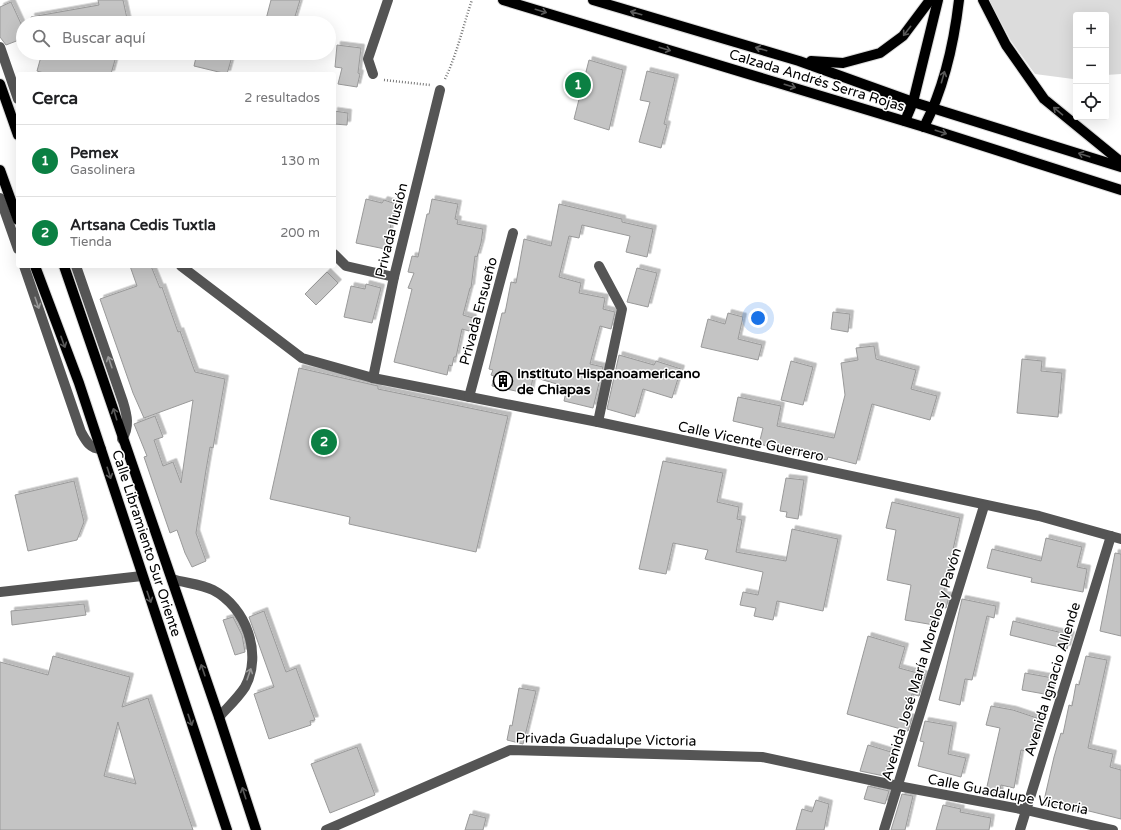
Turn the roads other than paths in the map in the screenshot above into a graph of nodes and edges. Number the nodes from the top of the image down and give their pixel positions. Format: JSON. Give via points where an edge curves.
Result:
{"nodes":[{"id":1,"x":388,"y":0,"type":"edge"},
{"id":2,"x":504,"y":0,"type":"edge"},
{"id":3,"x":593,"y":0,"type":"edge"},
{"id":4,"x":930,"y":0,"type":"edge"},
{"id":5,"x":938,"y":0,"type":"edge"},
{"id":6,"x":959,"y":0,"type":"edge"},
{"id":7,"x":983,"y":0,"type":"edge"},
{"id":8,"x":0,"y":47,"type":"edge"},
{"id":9,"x":799,"y":61,"type":"junction"},
{"id":10,"x":373,"y":74,"type":"road end"},
{"id":11,"x":0,"y":84,"type":"edge"},
{"id":12,"x":440,"y":90,"type":"road end"},
{"id":13,"x":16,"y":93,"type":"edge"},
{"id":14,"x":913,"y":102,"type":"junction"},
{"id":15,"x":934,"y":108,"type":"junction"},
{"id":16,"x":905,"y":121,"type":"junction"},
{"id":17,"x":924,"y":127,"type":"junction"},
{"id":18,"x":16,"y":129,"type":"edge"},
{"id":19,"x":1121,"y":162,"type":"edge"},
{"id":20,"x":1121,"y":167,"type":"edge"},
{"id":21,"x":0,"y":170,"type":"edge"},
{"id":22,"x":1121,"y":190,"type":"edge"},
{"id":23,"x":0,"y":198,"type":"edge"},
{"id":24,"x":3,"y":213,"type":"edge"},
{"id":25,"x":16,"y":214,"type":"edge"},
{"id":26,"x":513,"y":233,"type":"dead end"},
{"id":27,"x":16,"y":244,"type":"edge"},
{"id":28,"x":336,"y":256,"type":"edge"},
{"id":29,"x":599,"y":266,"type":"dead end"},
{"id":30,"x":25,"y":268,"type":"edge"},
{"id":31,"x":36,"y":268,"type":"edge"},
{"id":32,"x":65,"y":268,"type":"edge"},
{"id":33,"x":77,"y":268,"type":"edge"},
{"id":34,"x":184,"y":268,"type":"edge"},
{"id":35,"x":394,"y":277,"type":"junction"},
{"id":36,"x":373,"y":378,"type":"junction"},
{"id":37,"x":469,"y":397,"type":"junction"},
{"id":38,"x":598,"y":422,"type":"junction"},
{"id":39,"x":122,"y":439,"type":"junction"},
{"id":40,"x":101,"y":449,"type":"junction"},
{"id":41,"x":984,"y":506,"type":"junction"},
{"id":42,"x":1116,"y":537,"type":"edge"},
{"id":43,"x":142,"y":576,"type":"junction"},
{"id":44,"x":172,"y":579,"type":"junction"},
{"id":45,"x":0,"y":592,"type":"edge"},
{"id":46,"x":219,"y":717,"type":"junction"},
{"id":47,"x":898,"y":786,"type":"junction"},
{"id":48,"x":1026,"y":810,"type":"junction"},
{"id":49,"x":227,"y":830,"type":"edge"},
{"id":50,"x":256,"y":830,"type":"edge"},
{"id":51,"x":326,"y":830,"type":"edge"},
{"id":52,"x":884,"y":830,"type":"edge"},
{"id":53,"x":1020,"y":830,"type":"edge"},
{"id":54,"x":1113,"y":830,"type":"edge"}],
"edges":[{"from":1,"to":10,"type":"street","via":[[368,59]]},
{"from":2,"to":16,"type":"main road","name":"Calzada Andrés Serra Rojas","one_way":true},
{"from":9,"to":3,"type":"main road","name":"Calzada Andrés Serra Rojas","one_way":true},
{"from":4,"to":9,"type":"main road","one_way":true,"via":[[903,36],[880,53],[843,63]]},
{"from":5,"to":14,"type":"main road"},
{"from":15,"to":6,"type":"main road","one_way":true,"via":[[956,31]]},
{"from":19,"to":7,"type":"main road","one_way":true,"via":[[1044,99],[1006,45]]},
{"from":8,"to":13,"type":"street"},
{"from":9,"to":14,"type":"main road","name":"Calzada Andrés Serra Rojas"},
{"from":11,"to":18,"type":"main road"},
{"from":12,"to":35,"type":"street","name":"Privada Ilusión"},
{"from":14,"to":15,"type":"main road","name":"Calzada Andrés Serra Rojas"},
{"from":14,"to":16,"type":"main road"},
{"from":15,"to":17,"type":"main road"},
{"from":20,"to":15,"type":"main road","name":"Calzada Andrés Serra Rojas","one_way":true},
{"from":16,"to":17,"type":"main road","name":"Calzada Andrés Serra Rojas"},
{"from":17,"to":22,"type":"main road","name":"Calzada Andrés Serra Rojas","one_way":true},
{"from":21,"to":25,"type":"main road"},
{"from":23,"to":24,"type":"street"},
{"from":24,"to":27,"type":"street"},
{"from":26,"to":37,"type":"street","name":"Privada Ensueño"},
{"from":28,"to":35,"type":"street","via":[[346,266]]},
{"from":29,"to":38,"type":"street","via":[[622,309]]},
{"from":30,"to":40,"type":"street","one_way":true,"via":[[81,432],[87,443]]},
{"from":31,"to":40,"type":"main road","name":"Calle Libramiento Sur Oriente","one_way":true},
{"from":39,"to":32,"type":"main road","name":"Calle Libramiento Sur Oriente","one_way":true},
{"from":39,"to":33,"type":"street","one_way":true,"via":[[126,434],[127,425],[123,402]]},
{"from":34,"to":36,"type":"street","name":"Calle Vicente Guerrero","via":[[302,358]]},
{"from":35,"to":36,"type":"street","name":"Privada Ilusión"},
{"from":36,"to":37,"type":"street","name":"Calle Vicente Guerrero"},
{"from":37,"to":38,"type":"street","name":"Calle Vicente Guerrero"},
{"from":38,"to":41,"type":"street","name":"Calle Vicente Guerrero"},
{"from":39,"to":44,"type":"main road","name":"Calle Libramiento Sur Oriente"},
{"from":40,"to":43,"type":"main road","name":"Calle Libramiento Sur Oriente","one_way":true},
{"from":41,"to":42,"type":"street","name":"Calle Vicente Guerrero","via":[[1039,516]]},
{"from":41,"to":47,"type":"street","name":"Avenida José María Morelos y Pavón"},
{"from":42,"to":48,"type":"street","name":"Avenida Ignacio Allende"},
{"from":43,"to":45,"type":"street"},
{"from":43,"to":49,"type":"main road","name":"Calle Libramiento Sur Oriente","one_way":true},
{"from":46,"to":44,"type":"main road","name":"Calle Libramiento Sur Oriente","one_way":true},
{"from":46,"to":44,"type":"street","one_way":true,"via":[[245,687],[253,662],[246,626],[232,604],[213,590]]},
{"from":50,"to":46,"type":"main road","name":"Calle Libramiento Sur Oriente","one_way":true},
{"from":47,"to":48,"type":"street","name":"Calle Guadalupe Victoria"},
{"from":47,"to":51,"type":"street","name":"Privada Guadalupe Victoria","via":[[762,757],[510,750]]},
{"from":47,"to":52,"type":"street","name":"Avenida José María Morelos y Pavón"},
{"from":48,"to":53,"type":"street","name":"Avenida Ignacio Allende"},
{"from":48,"to":54,"type":"street","name":"Calle Guadalupe Victoria"}]}
